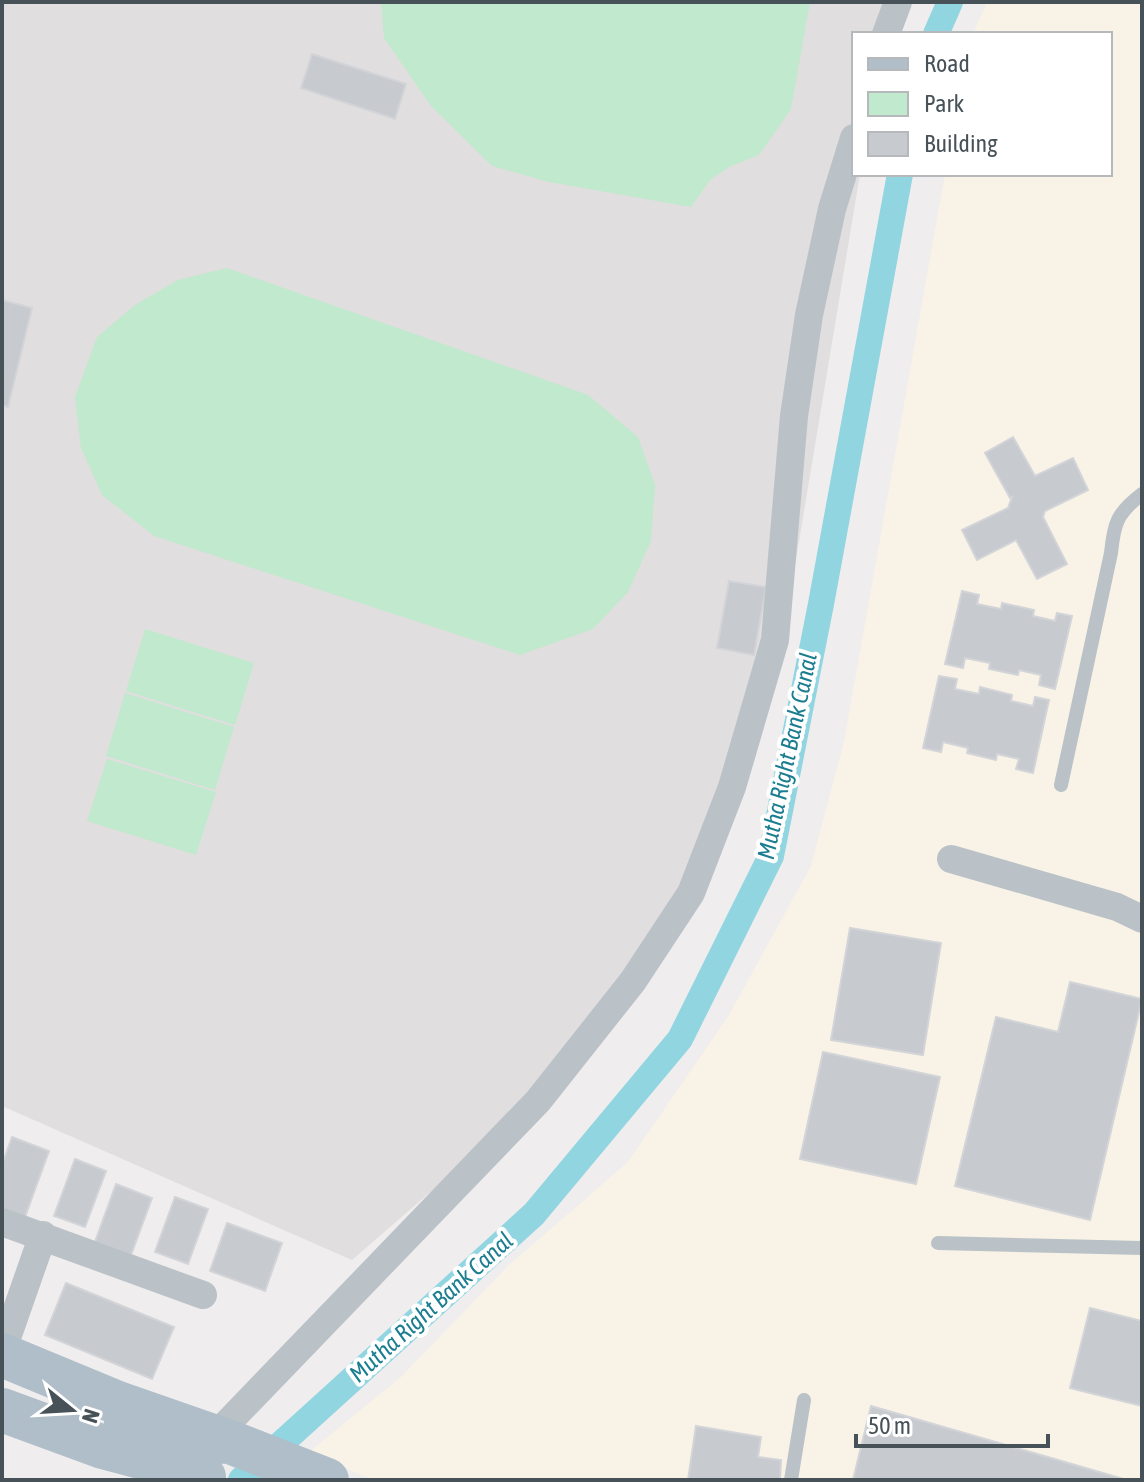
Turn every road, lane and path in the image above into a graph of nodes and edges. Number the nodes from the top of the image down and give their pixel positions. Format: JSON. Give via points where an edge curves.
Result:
{"nodes":[{"id":1,"x":898,"y":2,"type":"edge"},
{"id":2,"x":887,"y":32,"type":"edge"},
{"id":3,"x":852,"y":144,"type":"edge"},
{"id":4,"x":1142,"y":494,"type":"edge"},
{"id":5,"x":1061,"y":785,"type":"dead end"},
{"id":6,"x":951,"y":859,"type":"dead end"},
{"id":7,"x":1142,"y":919,"type":"edge"},
{"id":8,"x":2,"y":1222,"type":"edge"},
{"id":9,"x":43,"y":1235,"type":"junction"},
{"id":10,"x":938,"y":1243,"type":"dead end"},
{"id":11,"x":1142,"y":1248,"type":"edge"},
{"id":12,"x":203,"y":1295,"type":"dead end"},
{"id":13,"x":2,"y":1354,"type":"edge"},
{"id":14,"x":2,"y":1381,"type":"edge"},
{"id":15,"x":804,"y":1400,"type":"dead end"},
{"id":16,"x":2,"y":1410,"type":"edge"},
{"id":17,"x":190,"y":1460,"type":"edge"},
{"id":18,"x":324,"y":1479,"type":"edge"},
{"id":19,"x":791,"y":1480,"type":"edge"}],
"edges":[{"from":1,"to":2,"type":"street"},
{"from":3,"to":17,"type":"street","via":[[809,315],[794,416],[775,640],[732,787],[691,893],[633,981],[538,1101]]},
{"from":4,"to":5,"type":"lane","via":[[1114,524]]},
{"from":6,"to":7,"type":"street"},
{"from":8,"to":9,"type":"street"},
{"from":9,"to":12,"type":"street"},
{"from":9,"to":13,"type":"street"},
{"from":10,"to":11,"type":"lane"},
{"from":13,"to":17,"type":"main road","via":[[118,1403]]},
{"from":14,"to":17,"type":"main road"},
{"from":15,"to":19,"type":"lane"},
{"from":16,"to":17,"type":"main road","via":[[103,1447]]},
{"from":17,"to":18,"type":"main road"}]}
